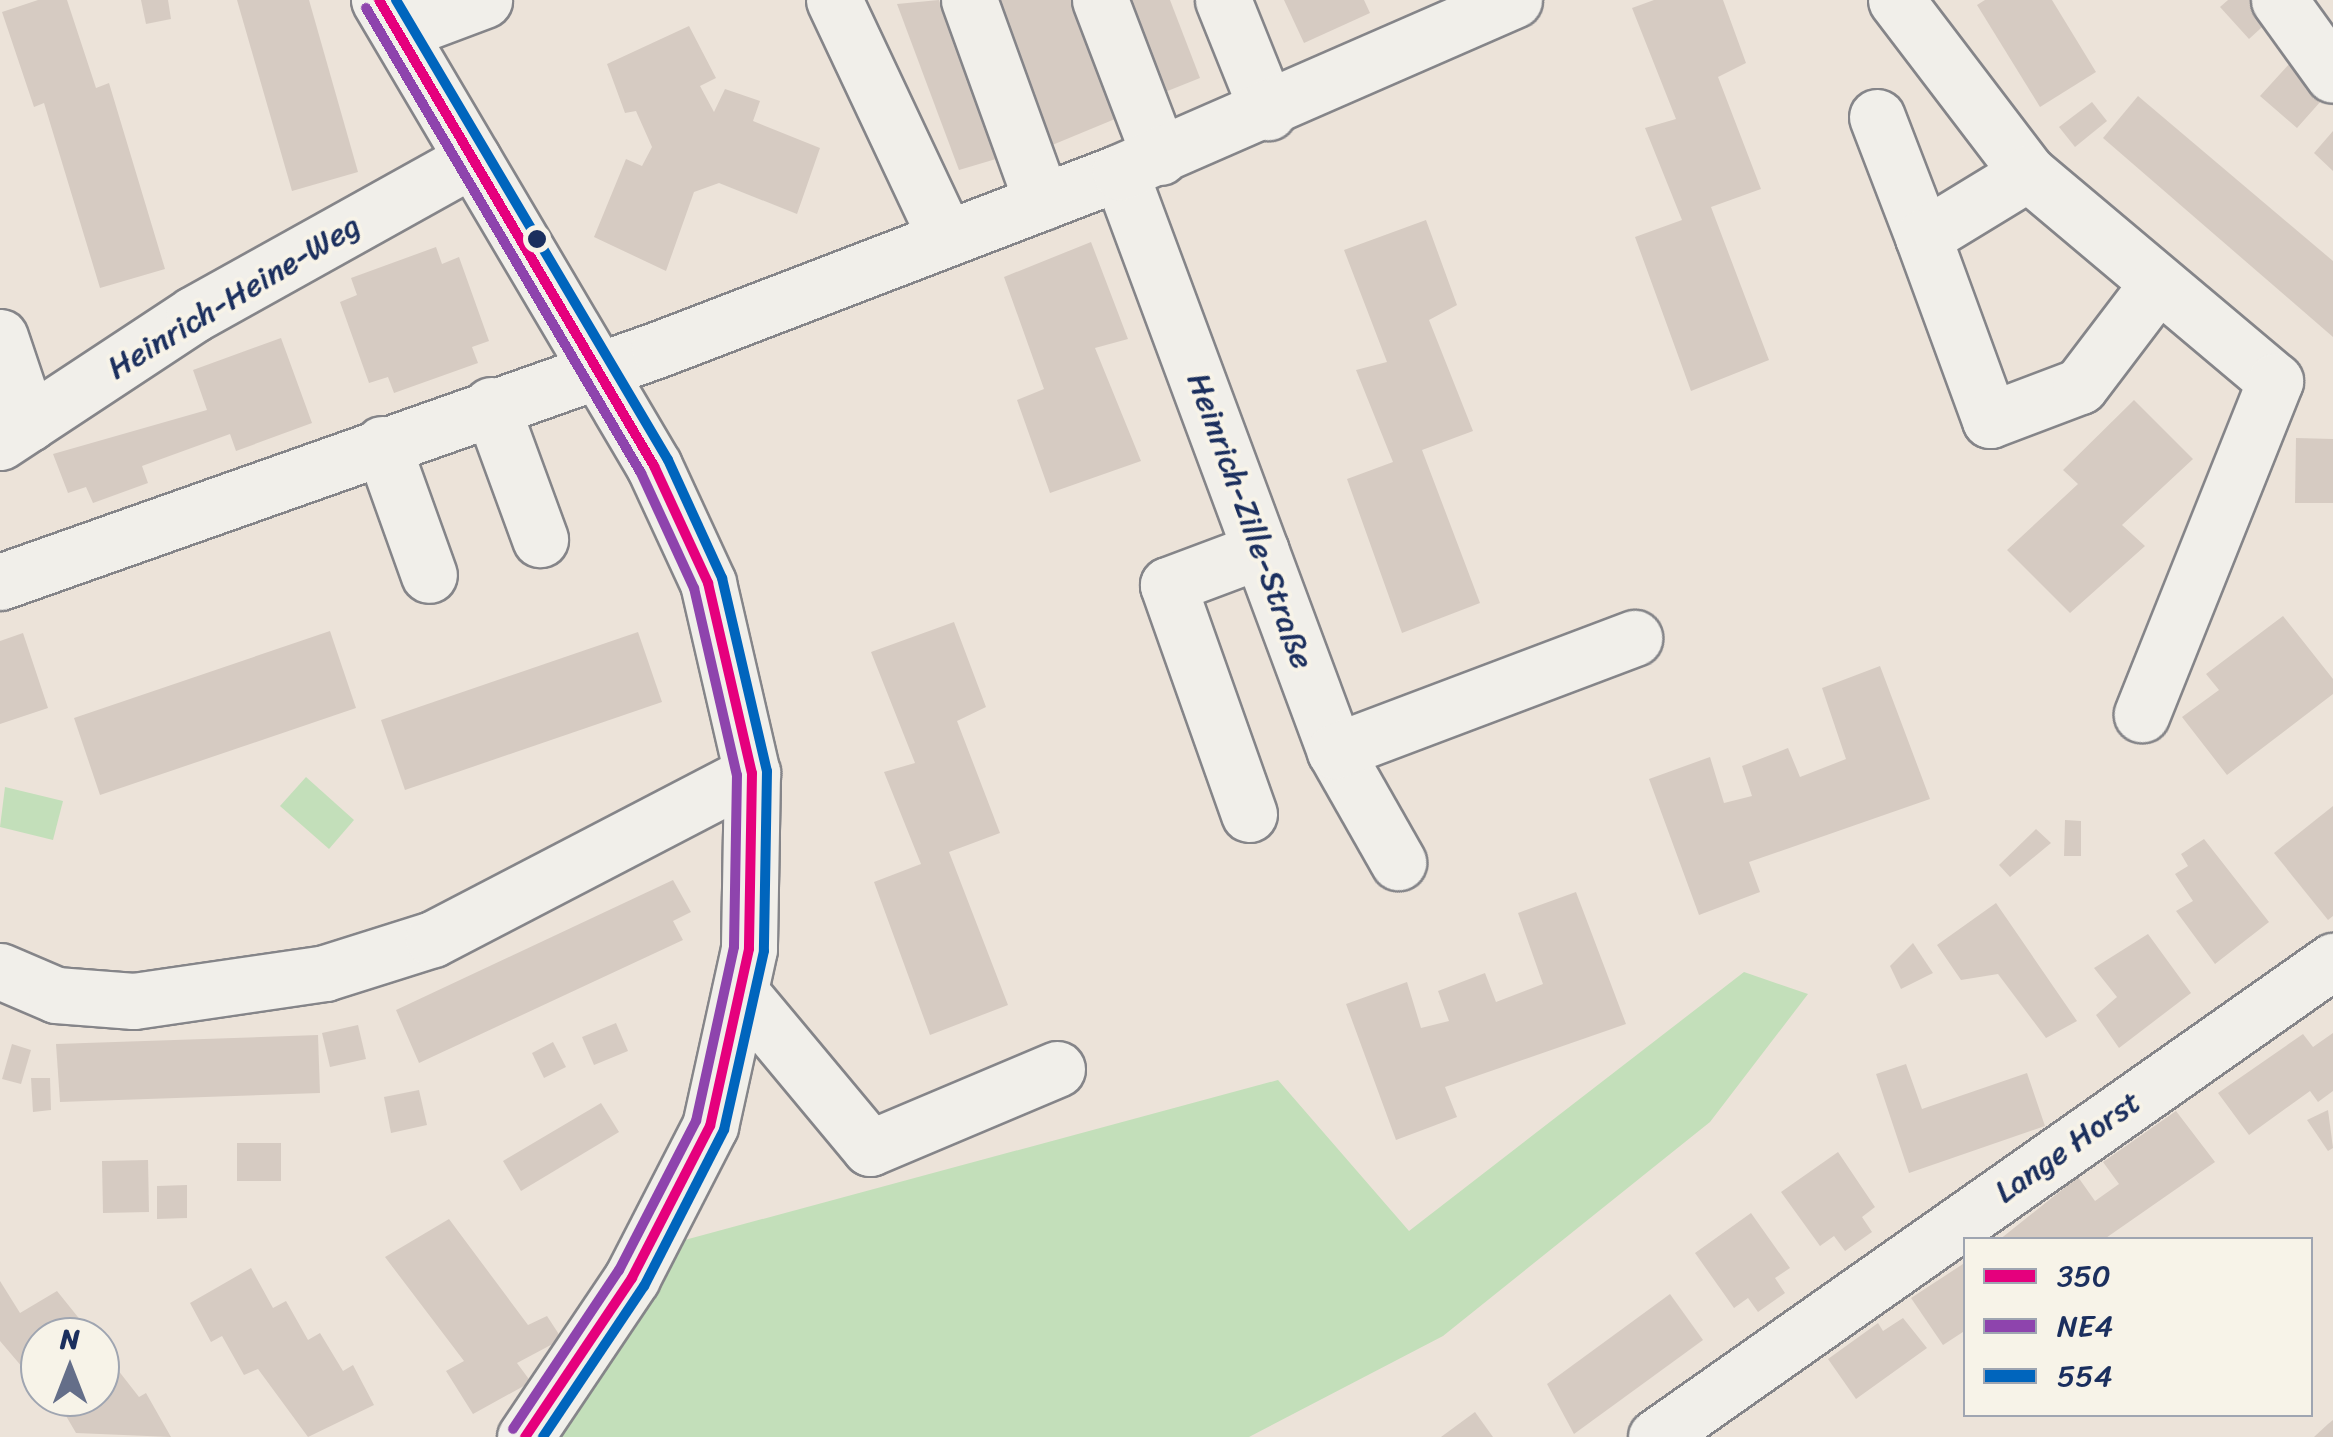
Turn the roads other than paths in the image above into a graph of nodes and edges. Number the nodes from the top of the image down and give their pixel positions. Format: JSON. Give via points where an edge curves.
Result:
{"nodes":[{"id":1,"x":484,"y":0,"type":"edge"},
{"id":2,"x":834,"y":0,"type":"edge"},
{"id":3,"x":969,"y":0,"type":"edge"},
{"id":4,"x":1100,"y":0,"type":"edge"},
{"id":5,"x":1223,"y":0,"type":"edge"},
{"id":6,"x":1514,"y":0,"type":"edge"},
{"id":7,"x":1896,"y":0,"type":"edge"},
{"id":8,"x":2278,"y":0,"type":"edge"},
{"id":9,"x":389,"y":16,"type":"edge"},
{"id":10,"x":2333,"y":75,"type":"edge"},
{"id":11,"x":1268,"y":112,"type":"junction"},
{"id":12,"x":1877,"y":118,"type":"dead end"},
{"id":13,"x":473,"y":159,"type":"junction"},
{"id":14,"x":1140,"y":165,"type":"junction"},
{"id":15,"x":2028,"y":173,"type":"junction"},
{"id":16,"x":1042,"y":202,"type":"junction"},
{"id":17,"x":945,"y":236,"type":"junction"},
{"id":18,"x":1922,"y":237,"type":"junction"},
{"id":19,"x":2156,"y":286,"type":"junction"},
{"id":20,"x":0,"y":338,"type":"edge"},
{"id":21,"x":599,"y":364,"type":"junction"},
{"id":22,"x":492,"y":405,"type":"junction"},
{"id":23,"x":14,"y":432,"type":"edge"},
{"id":24,"x":382,"y":444,"type":"junction"},
{"id":25,"x":540,"y":539,"type":"dead end"},
{"id":26,"x":1261,"y":550,"type":"junction"},
{"id":27,"x":429,"y":576,"type":"dead end"},
{"id":28,"x":0,"y":582,"type":"edge"},
{"id":29,"x":1634,"y":638,"type":"dead end"},
{"id":30,"x":2142,"y":714,"type":"dead end"},
{"id":31,"x":1335,"y":751,"type":"junction"},
{"id":32,"x":752,"y":773,"type":"junction"},
{"id":33,"x":1250,"y":814,"type":"dead end"},
{"id":34,"x":1398,"y":862,"type":"dead end"},
{"id":35,"x":2333,"y":961,"type":"edge"},
{"id":36,"x":0,"y":971,"type":"edge"},
{"id":37,"x":740,"y":992,"type":"junction"},
{"id":38,"x":1057,"y":1069,"type":"dead end"},
{"id":39,"x":525,"y":1437,"type":"edge"},
{"id":40,"x":1656,"y":1437,"type":"edge"}],
"edges":[{"from":1,"to":9,"type":"street"},
{"from":2,"to":17,"type":"street"},
{"from":3,"to":16,"type":"street"},
{"from":4,"to":14,"type":"street","name":"Heinrich-Zille-Straße"},
{"from":5,"to":11,"type":"street"},
{"from":6,"to":11,"type":"street"},
{"from":7,"to":15,"type":"street"},
{"from":8,"to":10,"type":"street"},
{"from":9,"to":13,"type":"street"},
{"from":11,"to":14,"type":"street"},
{"from":12,"to":18,"type":"street"},
{"from":13,"to":21,"type":"street"},
{"from":13,"to":23,"type":"street","name":"Heinrich-Heine-Weg","via":[[194,314]]},
{"from":14,"to":16,"type":"street"},
{"from":14,"to":26,"type":"street","name":"Heinrich-Zille-Straße"},
{"from":15,"to":18,"type":"street"},
{"from":15,"to":19,"type":"street"},
{"from":16,"to":17,"type":"street"},
{"from":17,"to":21,"type":"street"},
{"from":18,"to":19,"type":"street","via":[[1990,420],[2080,386]]},
{"from":19,"to":30,"type":"street","via":[[2275,381]]},
{"from":20,"to":23,"type":"street"},
{"from":21,"to":22,"type":"street"},
{"from":21,"to":32,"type":"street","via":[[708,583]]},
{"from":22,"to":24,"type":"street"},
{"from":22,"to":25,"type":"street"},
{"from":24,"to":27,"type":"street"},
{"from":24,"to":28,"type":"street"},
{"from":26,"to":31,"type":"street","name":"Heinrich-Zille-Straße"},
{"from":26,"to":33,"type":"street","via":[[1168,585]]},
{"from":29,"to":31,"type":"street"},
{"from":31,"to":34,"type":"street","name":"Heinrich-Zille-Straße"},
{"from":32,"to":36,"type":"street","via":[[433,938],[325,973],[134,1001],[56,995]]},
{"from":32,"to":37,"type":"street"},
{"from":35,"to":40,"type":"street","name":"Lange Horst"},
{"from":37,"to":38,"type":"street","via":[[870,1148]]},
{"from":37,"to":39,"type":"street","via":[[710,1126],[632,1278]]}]}
